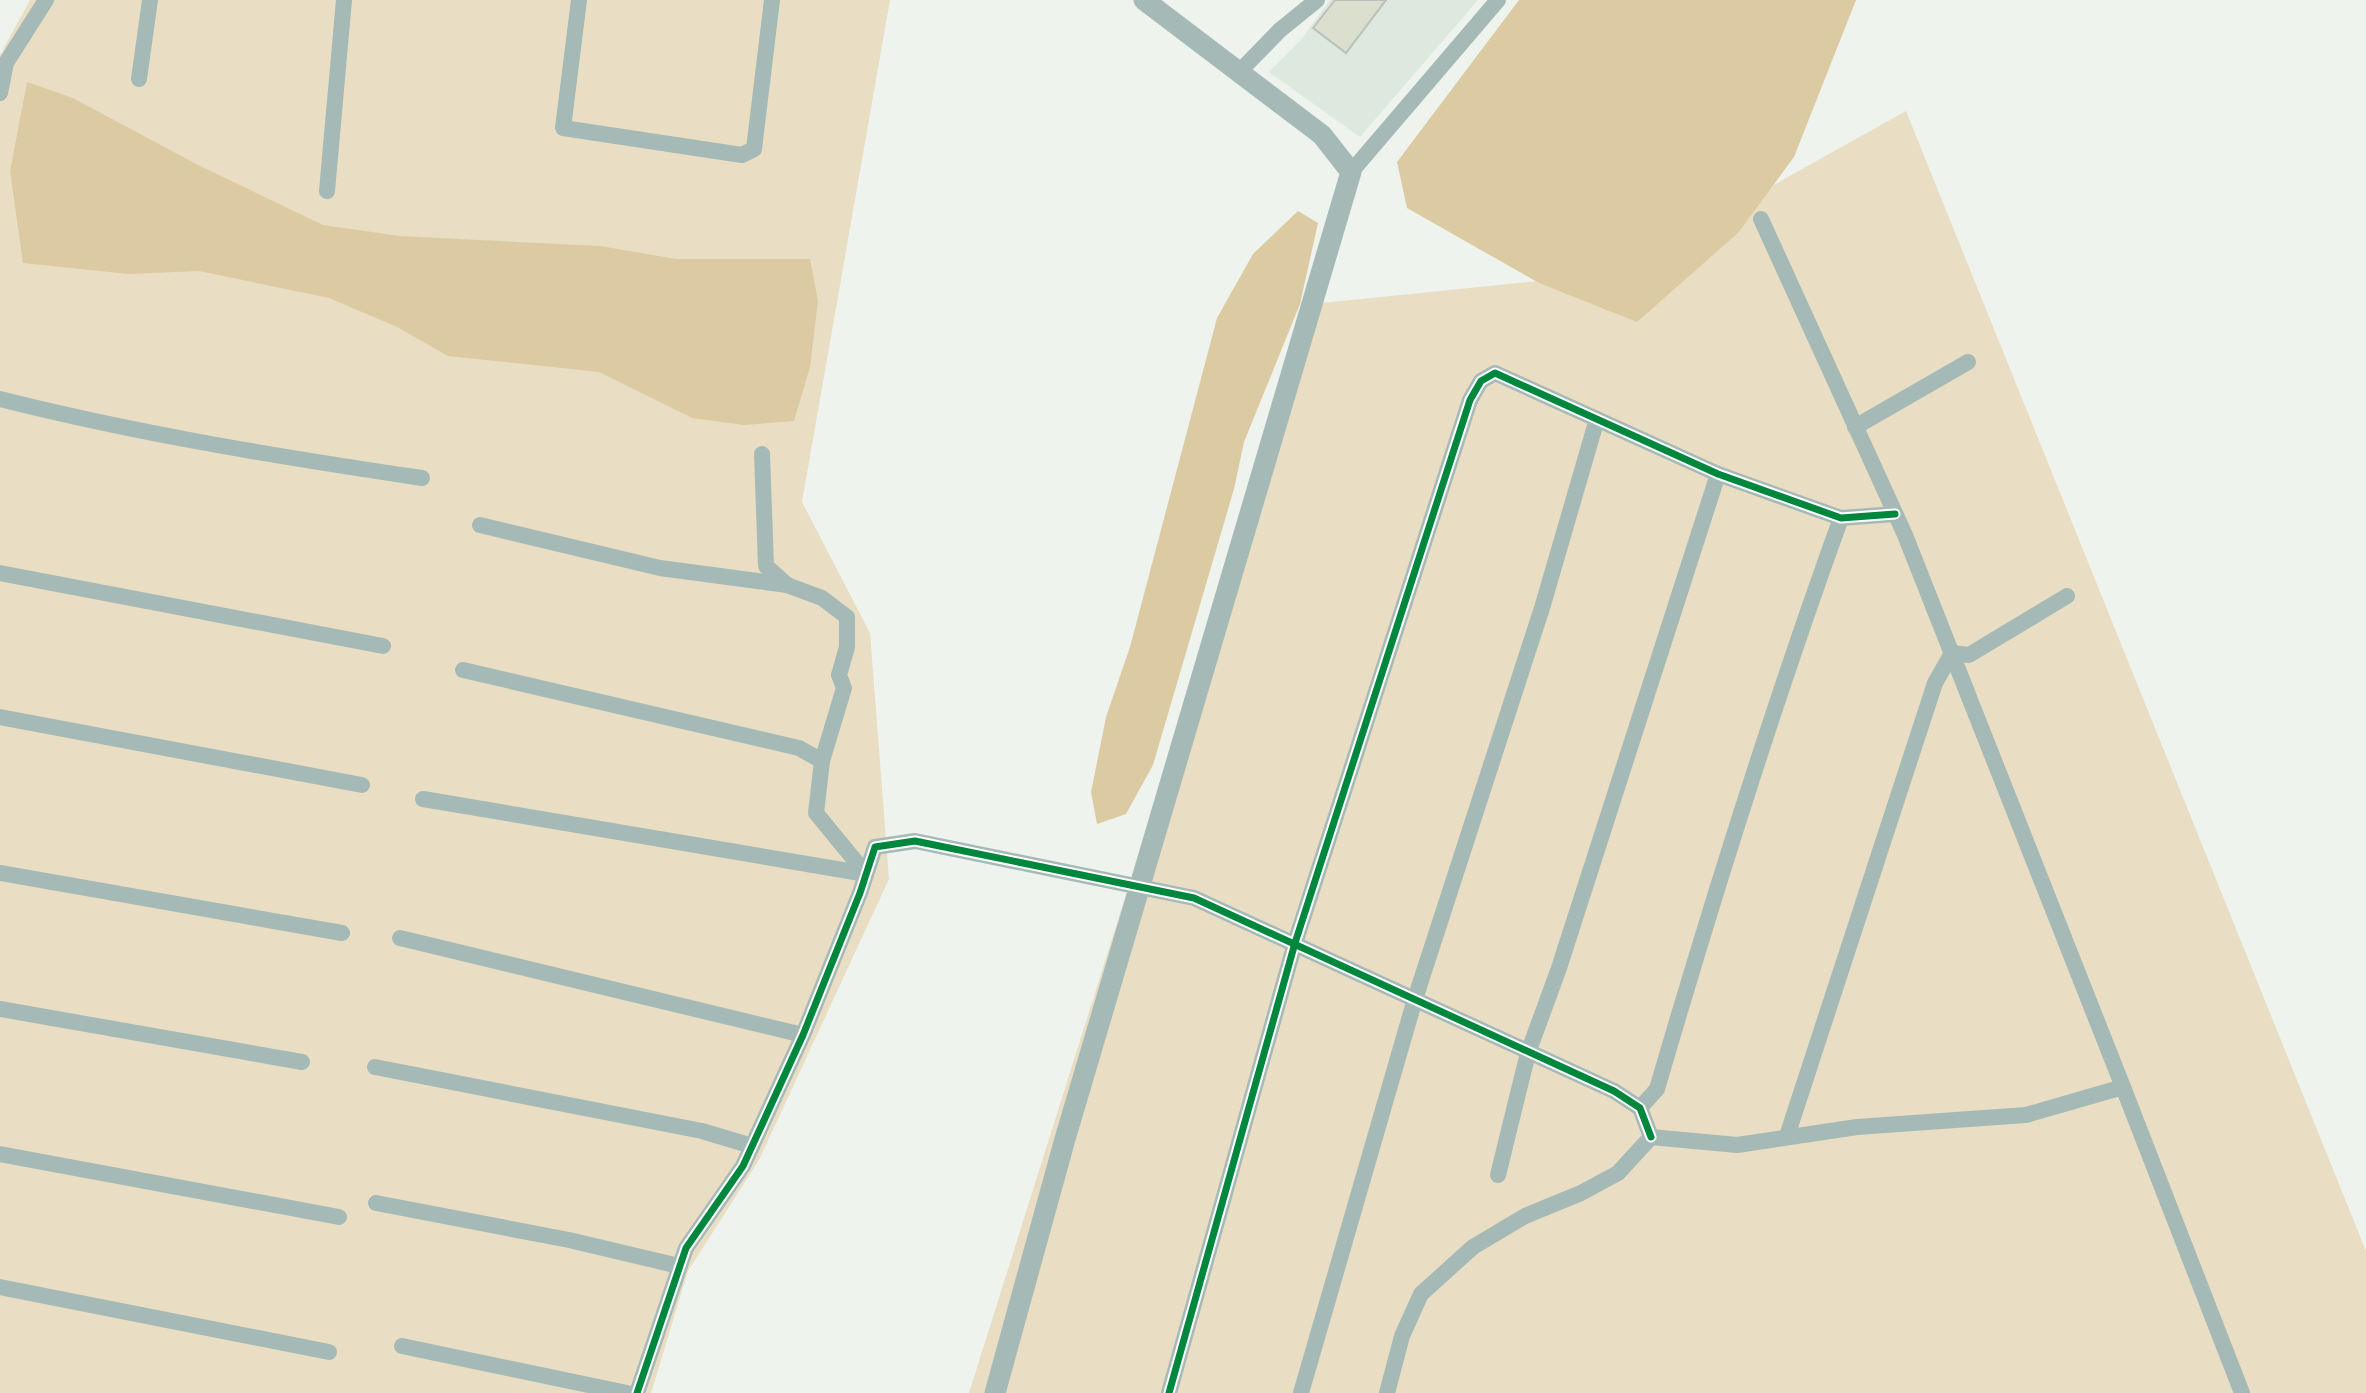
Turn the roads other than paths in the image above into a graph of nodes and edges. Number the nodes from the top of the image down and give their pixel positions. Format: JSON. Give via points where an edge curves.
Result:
{"nodes":[{"id":1,"x":46,"y":0,"type":"edge"},
{"id":2,"x":150,"y":0,"type":"edge"},
{"id":3,"x":344,"y":0,"type":"edge"},
{"id":4,"x":579,"y":0,"type":"edge"},
{"id":5,"x":772,"y":0,"type":"edge"},
{"id":6,"x":1144,"y":0,"type":"edge"},
{"id":7,"x":1317,"y":0,"type":"edge"},
{"id":8,"x":1498,"y":0,"type":"edge"},
{"id":9,"x":1239,"y":72,"type":"junction"},
{"id":10,"x":139,"y":79,"type":"dead end"},
{"id":11,"x":0,"y":93,"type":"edge"},
{"id":12,"x":1351,"y":172,"type":"junction"},
{"id":13,"x":327,"y":191,"type":"dead end"},
{"id":14,"x":1761,"y":219,"type":"dead end"},
{"id":15,"x":1968,"y":362,"type":"dead end"},
{"id":16,"x":0,"y":399,"type":"edge"},
{"id":17,"x":1597,"y":419,"type":"junction"},
{"id":18,"x":1855,"y":427,"type":"junction"},
{"id":19,"x":762,"y":454,"type":"dead end"},
{"id":20,"x":1718,"y":474,"type":"junction"},
{"id":21,"x":422,"y":478,"type":"dead end"},
{"id":22,"x":1895,"y":514,"type":"junction"},
{"id":23,"x":1841,"y":517,"type":"junction"},
{"id":24,"x":480,"y":525,"type":"dead end"},
{"id":25,"x":0,"y":573,"type":"edge"},
{"id":26,"x":787,"y":585,"type":"junction"},
{"id":27,"x":2067,"y":596,"type":"dead end"},
{"id":28,"x":383,"y":646,"type":"dead end"},
{"id":29,"x":1952,"y":653,"type":"junction"},
{"id":30,"x":463,"y":670,"type":"dead end"},
{"id":31,"x":0,"y":717,"type":"edge"},
{"id":32,"x":822,"y":761,"type":"junction"},
{"id":33,"x":362,"y":785,"type":"dead end"},
{"id":34,"x":423,"y":799,"type":"dead end"},
{"id":35,"x":0,"y":873,"type":"edge"},
{"id":36,"x":866,"y":874,"type":"junction"},
{"id":37,"x":1139,"y":889,"type":"junction"},
{"id":38,"x":342,"y":933,"type":"dead end"},
{"id":39,"x":400,"y":938,"type":"dead end"},
{"id":40,"x":1295,"y":943,"type":"junction"},
{"id":41,"x":1415,"y":999,"type":"junction"},
{"id":42,"x":0,"y":1009,"type":"edge"},
{"id":43,"x":803,"y":1035,"type":"junction"},
{"id":44,"x":1528,"y":1053,"type":"junction"},
{"id":45,"x":302,"y":1062,"type":"dead end"},
{"id":46,"x":375,"y":1067,"type":"dead end"},
{"id":47,"x":2123,"y":1087,"type":"junction"},
{"id":48,"x":1640,"y":1108,"type":"junction"},
{"id":49,"x":1787,"y":1136,"type":"junction"},
{"id":50,"x":1651,"y":1137,"type":"junction"},
{"id":51,"x":752,"y":1146,"type":"junction"},
{"id":52,"x":0,"y":1154,"type":"edge"},
{"id":53,"x":1498,"y":1175,"type":"dead end"},
{"id":54,"x":376,"y":1203,"type":"dead end"},
{"id":55,"x":339,"y":1217,"type":"dead end"},
{"id":56,"x":679,"y":1266,"type":"junction"},
{"id":57,"x":0,"y":1287,"type":"edge"},
{"id":58,"x":402,"y":1346,"type":"dead end"},
{"id":59,"x":329,"y":1352,"type":"dead end"},
{"id":60,"x":627,"y":1393,"type":"edge"},
{"id":61,"x":637,"y":1393,"type":"edge"},
{"id":62,"x":995,"y":1393,"type":"edge"},
{"id":63,"x":1169,"y":1393,"type":"edge"},
{"id":64,"x":1301,"y":1393,"type":"edge"},
{"id":65,"x":1387,"y":1393,"type":"edge"},
{"id":66,"x":2242,"y":1393,"type":"edge"}],
"edges":[{"from":1,"to":11,"type":"street","via":[[6,63]]},
{"from":2,"to":10,"type":"street"},
{"from":3,"to":13,"type":"street"},
{"from":4,"to":5,"type":"street","via":[[563,128],[741,155],[754,149]]},
{"from":6,"to":9,"type":"street"},
{"from":7,"to":9,"type":"street"},
{"from":8,"to":12,"type":"street"},
{"from":9,"to":12,"type":"street","via":[[1322,135]]},
{"from":12,"to":37,"type":"street"},
{"from":14,"to":18,"type":"street"},
{"from":15,"to":18,"type":"street"},
{"from":16,"to":21,"type":"street","via":[[268,456]]},
{"from":17,"to":20,"type":"street"},
{"from":17,"to":40,"type":"street","via":[[1495,373],[1481,381],[1471,400]]},
{"from":17,"to":41,"type":"street","via":[[1542,608]]},
{"from":18,"to":22,"type":"street"},
{"from":19,"to":26,"type":"street","via":[[766,566]]},
{"from":20,"to":23,"type":"street"},
{"from":20,"to":44,"type":"street"},
{"from":22,"to":23,"type":"street"},
{"from":22,"to":29,"type":"street"},
{"from":23,"to":48,"type":"street","via":[[1712,904],[1657,1089]]},
{"from":24,"to":26,"type":"street","via":[[660,568]]},
{"from":25,"to":28,"type":"street"},
{"from":26,"to":32,"type":"street","via":[[822,598],[847,617],[847,648],[839,675],[844,688]]},
{"from":27,"to":29,"type":"street","via":[[1969,655]]},
{"from":29,"to":47,"type":"street"},
{"from":29,"to":49,"type":"street","via":[[1935,683]]},
{"from":30,"to":32,"type":"street","via":[[799,748]]},
{"from":31,"to":33,"type":"street"},
{"from":32,"to":36,"type":"street","via":[[816,813]]},
{"from":34,"to":36,"type":"street"},
{"from":35,"to":38,"type":"street"},
{"from":36,"to":37,"type":"street","via":[[875,847],[915,841]]},
{"from":36,"to":43,"type":"street"},
{"from":37,"to":40,"type":"street","via":[[1194,898]]},
{"from":37,"to":62,"type":"street"},
{"from":39,"to":43,"type":"street"},
{"from":40,"to":41,"type":"street"},
{"from":40,"to":63,"type":"street"},
{"from":41,"to":44,"type":"street"},
{"from":41,"to":64,"type":"street"},
{"from":42,"to":45,"type":"street"},
{"from":43,"to":51,"type":"street"},
{"from":44,"to":48,"type":"street","via":[[1614,1091]]},
{"from":44,"to":53,"type":"street"},
{"from":46,"to":51,"type":"street","via":[[702,1131]]},
{"from":47,"to":49,"type":"street","via":[[2026,1115]]},
{"from":47,"to":66,"type":"street"},
{"from":48,"to":50,"type":"street"},
{"from":49,"to":50,"type":"street","via":[[1737,1145]]},
{"from":50,"to":65,"type":"street","via":[[1618,1173],[1581,1194],[1525,1216],[1473,1247],[1421,1294],[1402,1336]]},
{"from":51,"to":56,"type":"street"},
{"from":52,"to":55,"type":"street"},
{"from":54,"to":56,"type":"street"},
{"from":56,"to":61,"type":"street"},
{"from":57,"to":59,"type":"street"},
{"from":58,"to":60,"type":"street"}]}
